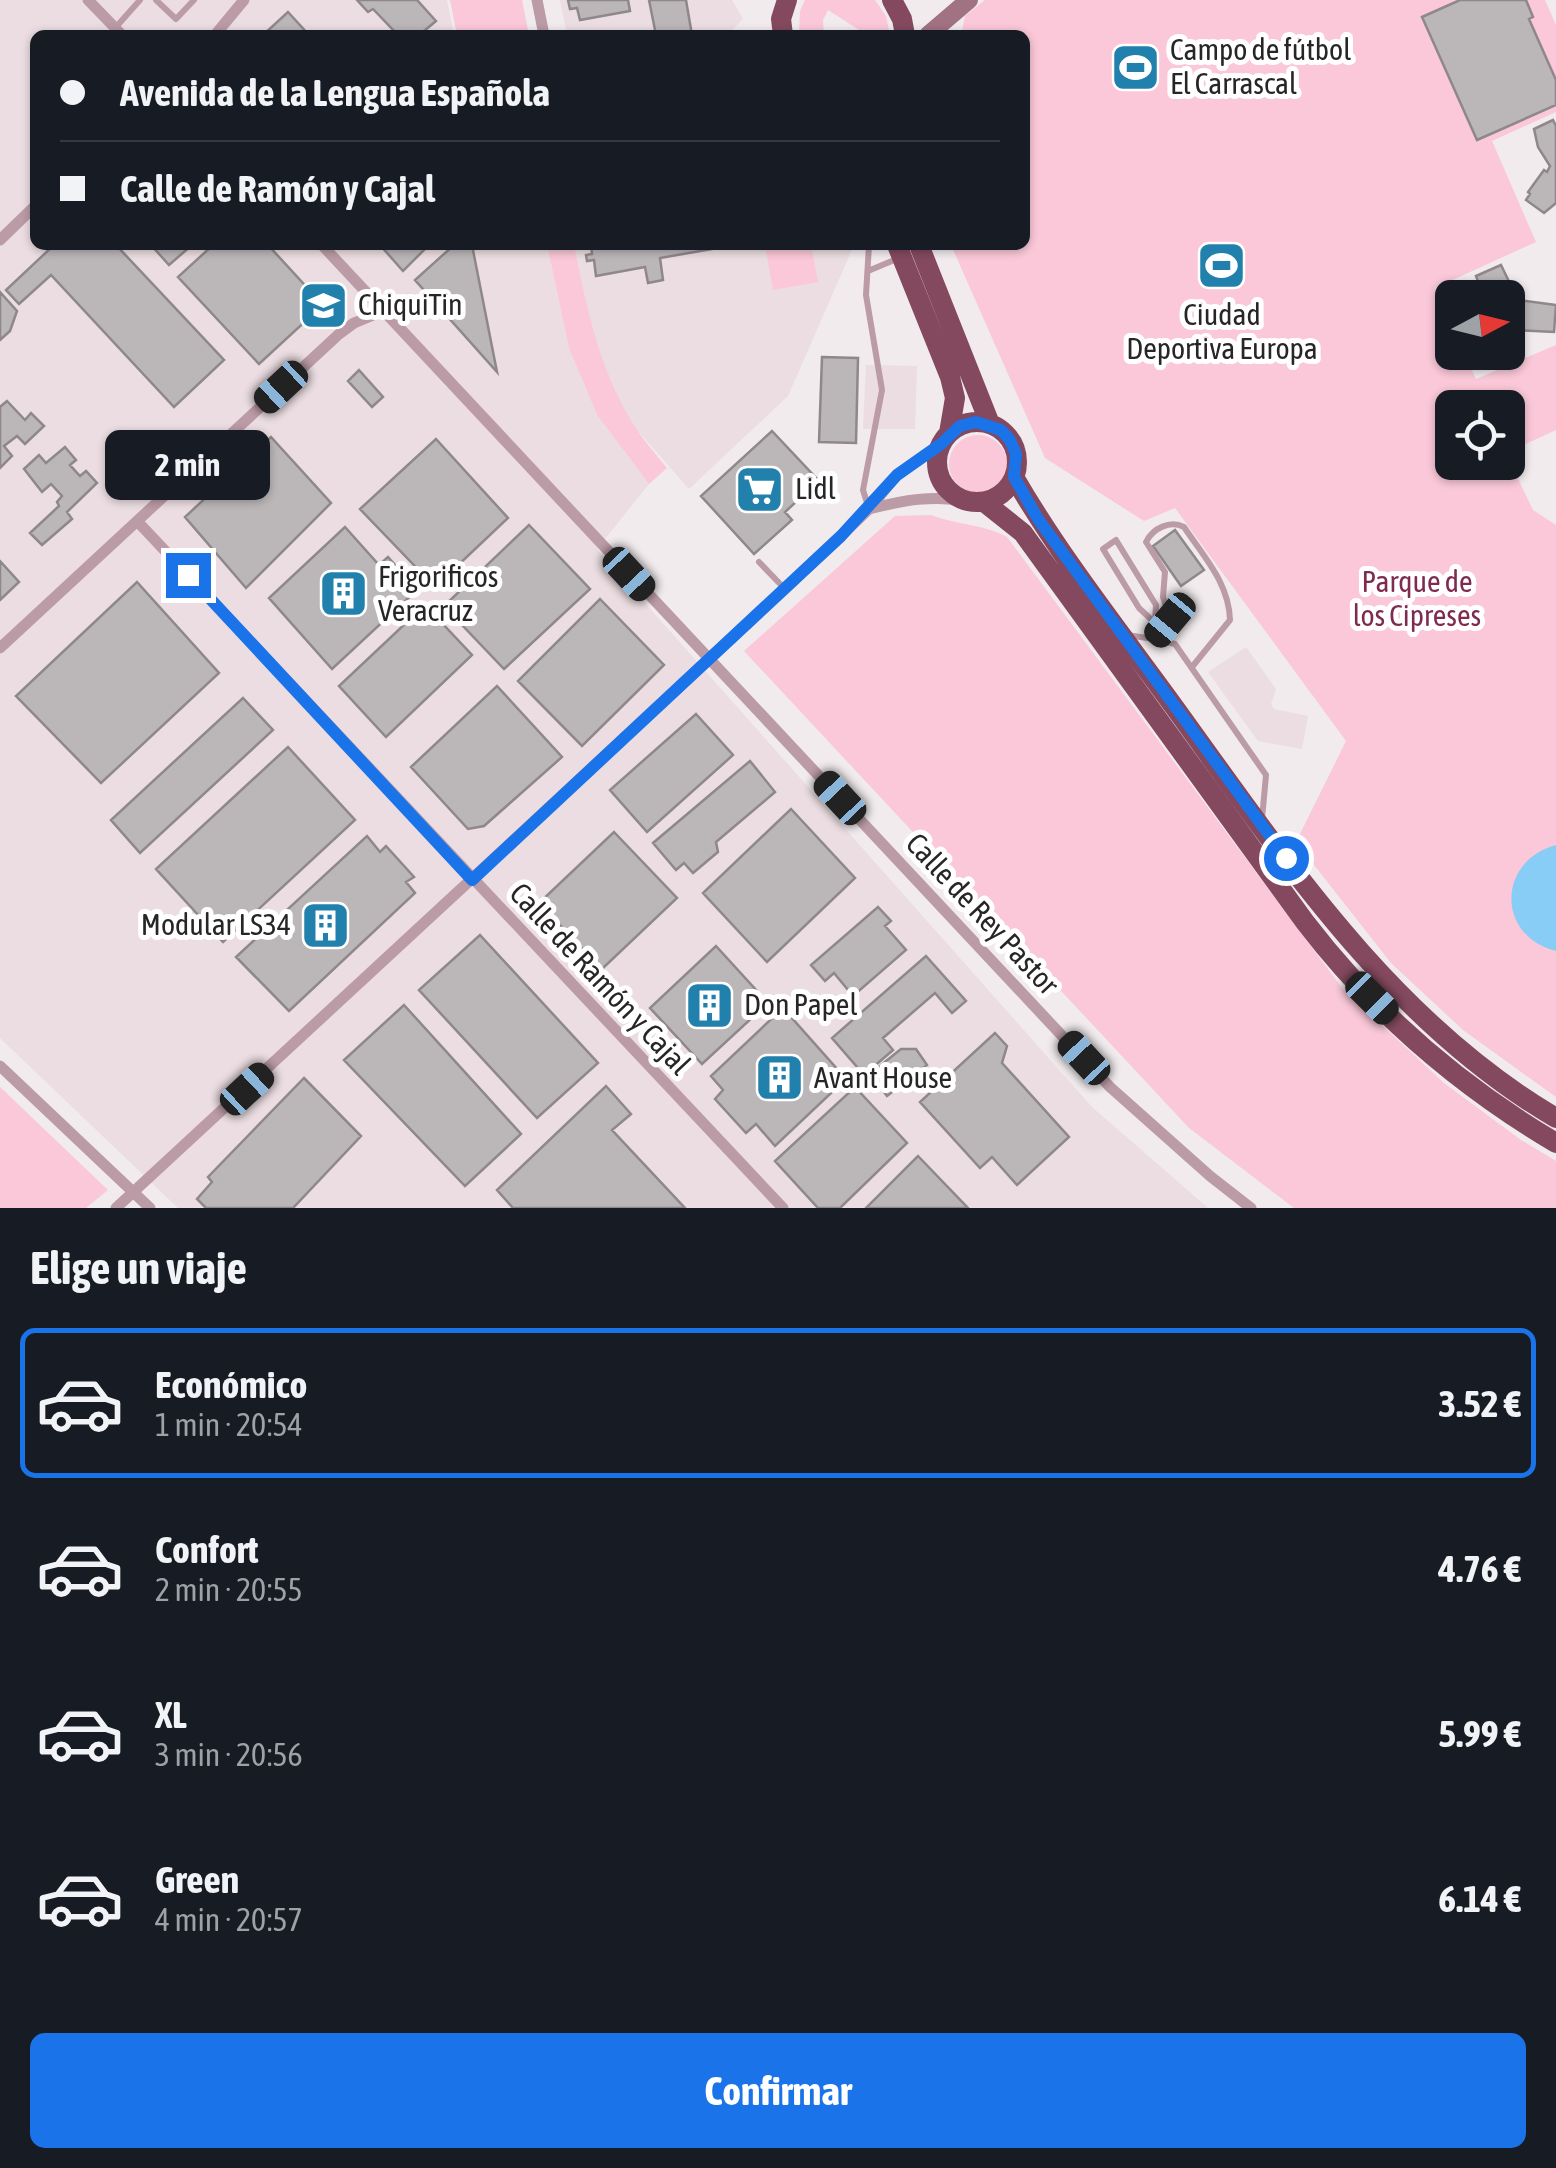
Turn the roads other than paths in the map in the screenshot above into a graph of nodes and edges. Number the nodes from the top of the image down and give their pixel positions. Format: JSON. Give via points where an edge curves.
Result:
{"nodes":[{"id":1,"x":88,"y":0,"type":"edge"},
{"id":2,"x":140,"y":0,"type":"edge"},
{"id":3,"x":156,"y":0,"type":"edge"},
{"id":4,"x":194,"y":0,"type":"edge"},
{"id":5,"x":244,"y":0,"type":"edge"},
{"id":6,"x":537,"y":0,"type":"edge"},
{"id":7,"x":892,"y":0,"type":"edge"},
{"id":8,"x":969,"y":0,"type":"edge"},
{"id":9,"x":117,"y":30,"type":"edge"},
{"id":10,"x":119,"y":30,"type":"edge"},
{"id":11,"x":220,"y":30,"type":"edge"},
{"id":12,"x":543,"y":30,"type":"edge"},
{"id":13,"x":904,"y":30,"type":"edge"},
{"id":14,"x":934,"y":30,"type":"edge"},
{"id":15,"x":30,"y":211,"type":"edge"},
{"id":16,"x":0,"y":240,"type":"edge"},
{"id":17,"x":327,"y":250,"type":"edge"},
{"id":18,"x":869,"y":250,"type":"edge"},
{"id":19,"x":904,"y":250,"type":"edge"},
{"id":20,"x":906,"y":250,"type":"edge"},
{"id":21,"x":906,"y":250,"type":"edge"},
{"id":22,"x":868,"y":271,"type":"junction"},
{"id":23,"x":383,"y":311,"type":"junction"},
{"id":24,"x":990,"y":424,"type":"junction"},
{"id":25,"x":945,"y":439,"type":"junction"},
{"id":26,"x":1014,"y":477,"type":"junction"},
{"id":27,"x":976,"y":501,"type":"junction"},
{"id":28,"x":869,"y":508,"type":"junction"},
{"id":29,"x":137,"y":520,"type":"junction"},
{"id":30,"x":759,"y":562,"type":"dead end"},
{"id":31,"x":785,"y":589,"type":"junction"},
{"id":32,"x":1155,"y":623,"type":"junction"},
{"id":33,"x":1121,"y":634,"type":"junction"},
{"id":34,"x":1154,"y":639,"type":"junction"},
{"id":35,"x":0,"y":648,"type":"edge"},
{"id":36,"x":710,"y":659,"type":"junction"},
{"id":37,"x":1192,"y":668,"type":"junction"},
{"id":38,"x":1261,"y":826,"type":"junction"},
{"id":39,"x":472,"y":880,"type":"junction"},
{"id":40,"x":0,"y":1066,"type":"edge"},
{"id":41,"x":1556,"y":1118,"type":"edge"},
{"id":42,"x":1556,"y":1142,"type":"edge"},
{"id":43,"x":134,"y":1193,"type":"junction"},
{"id":44,"x":116,"y":1208,"type":"edge"},
{"id":45,"x":150,"y":1208,"type":"edge"},
{"id":46,"x":782,"y":1208,"type":"edge"},
{"id":47,"x":1251,"y":1208,"type":"edge"}],
"edges":[{"from":1,"to":9,"type":"street"},
{"from":2,"to":10,"type":"lane"},
{"from":3,"to":4,"type":"lane","via":[[176,20]]},
{"from":5,"to":11,"type":"street"},
{"from":6,"to":12,"type":"street"},
{"from":7,"to":13,"type":"highway"},
{"from":8,"to":14,"type":"main road"},
{"from":15,"to":16,"type":"street"},
{"from":17,"to":23,"type":"street","name":"Calle de Rey Pastor"},
{"from":18,"to":22,"type":"lane"},
{"from":19,"to":22,"type":"lane"},
{"from":20,"to":24,"type":"highway"},
{"from":21,"to":25,"type":"highway","via":[[956,398]]},
{"from":22,"to":28,"type":"lane","via":[[882,390],[863,490]]},
{"from":23,"to":29,"type":"street","via":[[338,334]]},
{"from":23,"to":36,"type":"street","name":"Calle de Rey Pastor"},
{"from":24,"to":25,"type":"highway","via":[[960,426]]},
{"from":24,"to":26,"type":"highway","via":[[1010,440]]},
{"from":25,"to":27,"type":"highway","via":[[938,472],[955,496]]},
{"from":25,"to":28,"type":"street","via":[[897,475]]},
{"from":26,"to":27,"type":"highway","via":[[1007,489]]},
{"from":26,"to":33,"type":"highway"},
{"from":27,"to":28,"type":"street","via":[[939,496]]},
{"from":27,"to":42,"type":"highway","via":[[1024,534],[1348,973],[1446,1068]]},
{"from":28,"to":31,"type":"street"},
{"from":29,"to":35,"type":"street"},
{"from":29,"to":39,"type":"street","name":"Calle de Ramón y Cajal"},
{"from":30,"to":31,"type":"lane"},
{"from":31,"to":36,"type":"street"},
{"from":32,"to":32,"type":"lane","via":[[1156,605],[1116,540],[1103,549]]},
{"from":32,"to":34,"type":"lane"},
{"from":33,"to":34,"type":"lane"},
{"from":33,"to":38,"type":"highway"},
{"from":34,"to":37,"type":"lane","via":[[1176,644]]},
{"from":34,"to":37,"type":"lane","via":[[1170,620],[1165,572],[1146,542],[1169,523],[1178,524],[1230,600],[1230,620]]},
{"from":36,"to":39,"type":"street"},
{"from":36,"to":47,"type":"street","name":"Calle de Rey Pastor","via":[[1110,1087]]},
{"from":37,"to":38,"type":"lane","via":[[1266,776]]},
{"from":38,"to":41,"type":"highway","via":[[1393,989],[1458,1049]]},
{"from":39,"to":43,"type":"street"},
{"from":39,"to":46,"type":"street","name":"Calle de Ramón y Cajal"},
{"from":40,"to":43,"type":"street"},
{"from":43,"to":44,"type":"street"},
{"from":43,"to":45,"type":"street"}]}
